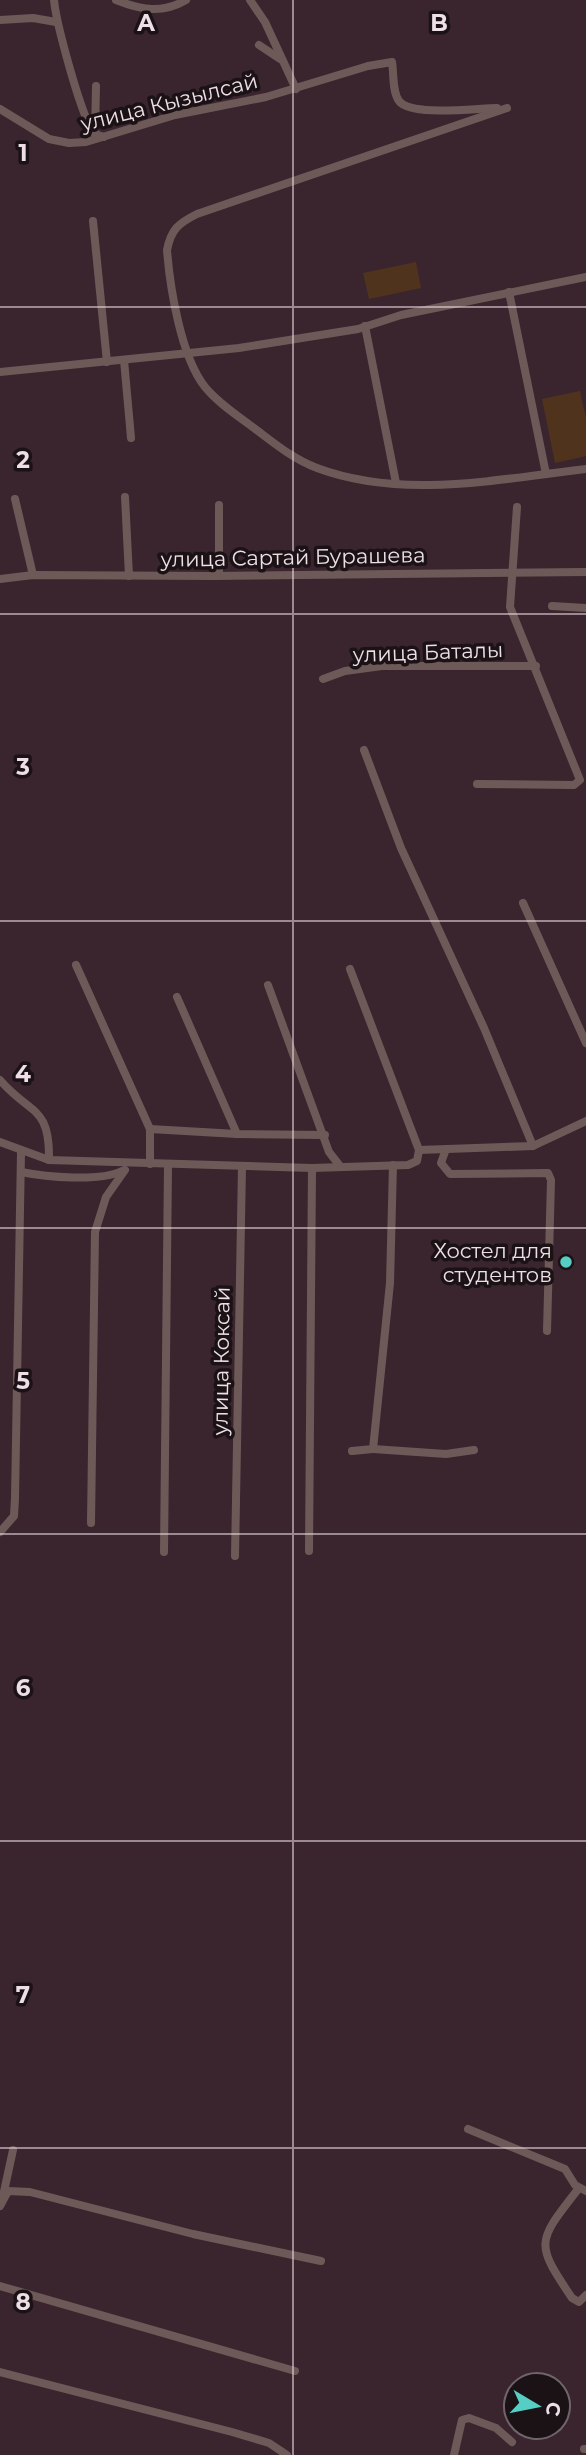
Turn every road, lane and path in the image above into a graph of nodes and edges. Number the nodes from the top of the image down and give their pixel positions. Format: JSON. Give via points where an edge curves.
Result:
{"nodes":[{"id":1,"x":54,"y":0,"type":"edge"},
{"id":2,"x":116,"y":0,"type":"edge"},
{"id":3,"x":186,"y":0,"type":"edge"},
{"id":4,"x":250,"y":0,"type":"edge"},
{"id":5,"x":0,"y":20,"type":"edge"},
{"id":6,"x":56,"y":22,"type":"junction"},
{"id":7,"x":259,"y":45,"type":"dead end"},
{"id":8,"x":283,"y":60,"type":"junction"},
{"id":9,"x":96,"y":86,"type":"dead end"},
{"id":10,"x":296,"y":89,"type":"junction"},
{"id":11,"x":0,"y":109,"type":"edge"},
{"id":12,"x":95,"y":134,"type":"junction"},
{"id":13,"x":108,"y":137,"type":"junction"},
{"id":14,"x":93,"y":221,"type":"dead end"},
{"id":15,"x":586,"y":278,"type":"edge"},
{"id":16,"x":509,"y":292,"type":"junction"},
{"id":17,"x":365,"y":326,"type":"junction"},
{"id":18,"x":187,"y":355,"type":"junction"},
{"id":19,"x":124,"y":360,"type":"junction"},
{"id":20,"x":107,"y":362,"type":"junction"},
{"id":21,"x":0,"y":372,"type":"edge"},
{"id":22,"x":131,"y":438,"type":"dead end"},
{"id":23,"x":586,"y":469,"type":"edge"},
{"id":24,"x":546,"y":474,"type":"junction"},
{"id":25,"x":396,"y":483,"type":"junction"},
{"id":26,"x":125,"y":497,"type":"dead end"},
{"id":27,"x":15,"y":499,"type":"dead end"},
{"id":28,"x":219,"y":505,"type":"dead end"},
{"id":29,"x":517,"y":507,"type":"dead end"},
{"id":30,"x":511,"y":571,"type":"junction"},
{"id":31,"x":586,"y":572,"type":"edge"},
{"id":32,"x":33,"y":575,"type":"junction"},
{"id":33,"x":129,"y":576,"type":"junction"},
{"id":34,"x":219,"y":576,"type":"junction"},
{"id":35,"x":0,"y":579,"type":"edge"},
{"id":36,"x":552,"y":606,"type":"dead end"},
{"id":37,"x":586,"y":608,"type":"edge"},
{"id":38,"x":536,"y":666,"type":"junction"},
{"id":39,"x":323,"y":679,"type":"dead end"},
{"id":40,"x":364,"y":750,"type":"dead end"},
{"id":41,"x":477,"y":784,"type":"dead end"},
{"id":42,"x":523,"y":903,"type":"dead end"},
{"id":43,"x":76,"y":965,"type":"dead end"},
{"id":44,"x":350,"y":969,"type":"dead end"},
{"id":45,"x":268,"y":985,"type":"dead end"},
{"id":46,"x":177,"y":997,"type":"dead end"},
{"id":47,"x":586,"y":1043,"type":"edge"},
{"id":48,"x":0,"y":1080,"type":"edge"},
{"id":49,"x":586,"y":1121,"type":"edge"},
{"id":50,"x":150,"y":1129,"type":"junction"},
{"id":51,"x":237,"y":1134,"type":"junction"},
{"id":52,"x":326,"y":1135,"type":"junction"},
{"id":53,"x":0,"y":1142,"type":"edge"},
{"id":54,"x":533,"y":1146,"type":"junction"},
{"id":55,"x":446,"y":1149,"type":"junction"},
{"id":56,"x":419,"y":1150,"type":"junction"},
{"id":57,"x":22,"y":1152,"type":"junction"},
{"id":58,"x":50,"y":1160,"type":"junction"},
{"id":59,"x":150,"y":1164,"type":"junction"},
{"id":60,"x":168,"y":1164,"type":"junction"},
{"id":61,"x":393,"y":1165,"type":"junction"},
{"id":62,"x":242,"y":1166,"type":"junction"},
{"id":63,"x":340,"y":1166,"type":"junction"},
{"id":64,"x":129,"y":1167,"type":"junction"},
{"id":65,"x":312,"y":1168,"type":"junction"},
{"id":66,"x":21,"y":1172,"type":"junction"},
{"id":67,"x":547,"y":1331,"type":"dead end"},
{"id":68,"x":373,"y":1449,"type":"junction"},
{"id":69,"x":474,"y":1450,"type":"dead end"},
{"id":70,"x":352,"y":1451,"type":"dead end"},
{"id":71,"x":91,"y":1523,"type":"dead end"},
{"id":72,"x":0,"y":1532,"type":"edge"},
{"id":73,"x":310,"y":1551,"type":"dead end"},
{"id":74,"x":164,"y":1552,"type":"dead end"},
{"id":75,"x":235,"y":1556,"type":"dead end"},
{"id":76,"x":468,"y":2129,"type":"dead end"},
{"id":77,"x":13,"y":2150,"type":"dead end"},
{"id":78,"x":583,"y":2190,"type":"edge"},
{"id":79,"x":3,"y":2196,"type":"junction"},
{"id":80,"x":0,"y":2206,"type":"edge"},
{"id":81,"x":321,"y":2261,"type":"dead end"},
{"id":82,"x":0,"y":2286,"type":"edge"},
{"id":83,"x":586,"y":2295,"type":"edge"},
{"id":84,"x":295,"y":2371,"type":"dead end"},
{"id":85,"x":0,"y":2372,"type":"edge"},
{"id":86,"x":512,"y":2442,"type":"dead end"},
{"id":87,"x":287,"y":2455,"type":"edge"},
{"id":88,"x":454,"y":2455,"type":"edge"}],
"edges":[{"from":1,"to":6,"type":"street"},
{"from":2,"to":3,"type":"street","via":[[162,10]]},
{"from":4,"to":8,"type":"street"},
{"from":5,"to":6,"type":"street"},
{"from":6,"to":12,"type":"street"},
{"from":7,"to":8,"type":"street"},
{"from":8,"to":10,"type":"street"},
{"from":9,"to":12,"type":"street"},
{"from":10,"to":13,"type":"street","name":"улица Кызылсай","via":[[175,115]]},
{"from":10,"to":18,"type":"street","name":"улица Кызылсай","via":[[392,62],[395,91],[408,107],[425,111],[507,108],[348,160],[177,224],[170,235],[168,262]]},
{"from":11,"to":13,"type":"street","name":"улица Кызылсай","via":[[49,138],[69,143]]},
{"from":12,"to":13,"type":"street"},
{"from":14,"to":20,"type":"street"},
{"from":15,"to":16,"type":"street"},
{"from":16,"to":17,"type":"street"},
{"from":16,"to":24,"type":"street"},
{"from":17,"to":18,"type":"street"},
{"from":17,"to":25,"type":"street"},
{"from":18,"to":19,"type":"street"},
{"from":18,"to":25,"type":"street","via":[[205,387],[290,455],[340,475]]},
{"from":19,"to":20,"type":"street"},
{"from":19,"to":22,"type":"street"},
{"from":20,"to":21,"type":"street"},
{"from":23,"to":24,"type":"street"},
{"from":24,"to":25,"type":"street","via":[[433,485]]},
{"from":26,"to":33,"type":"street"},
{"from":27,"to":32,"type":"street"},
{"from":28,"to":34,"type":"street"},
{"from":29,"to":30,"type":"street"},
{"from":30,"to":31,"type":"street","name":"улица Сартай Бурашева"},
{"from":30,"to":34,"type":"street","name":"улица Сартай Бурашева"},
{"from":30,"to":38,"type":"street","via":[[510,607]]},
{"from":32,"to":33,"type":"street","name":"улица Сартай Бурашева"},
{"from":32,"to":35,"type":"street","name":"улица Сартай Бурашева"},
{"from":33,"to":34,"type":"street","name":"улица Сартай Бурашева"},
{"from":36,"to":37,"type":"street"},
{"from":38,"to":39,"type":"street","name":"улица Баталы","via":[[382,666]]},
{"from":38,"to":41,"type":"street","via":[[580,780],[574,785]]},
{"from":40,"to":54,"type":"street","via":[[401,848]]},
{"from":42,"to":47,"type":"street"},
{"from":43,"to":50,"type":"street"},
{"from":44,"to":56,"type":"street"},
{"from":45,"to":52,"type":"street"},
{"from":46,"to":51,"type":"street"},
{"from":48,"to":58,"type":"street","via":[[42,1117]]},
{"from":49,"to":54,"type":"street"},
{"from":50,"to":51,"type":"street"},
{"from":50,"to":59,"type":"street"},
{"from":51,"to":52,"type":"street"},
{"from":52,"to":63,"type":"street","via":[[329,1152]]},
{"from":53,"to":57,"type":"street"},
{"from":54,"to":55,"type":"street"},
{"from":55,"to":56,"type":"street"},
{"from":55,"to":67,"type":"street","via":[[441,1163],[450,1174],[548,1173]]},
{"from":56,"to":61,"type":"street","via":[[416,1161]]},
{"from":57,"to":58,"type":"street"},
{"from":57,"to":66,"type":"street"},
{"from":58,"to":64,"type":"street"},
{"from":59,"to":60,"type":"street"},
{"from":59,"to":64,"type":"street"},
{"from":60,"to":62,"type":"street"},
{"from":60,"to":74,"type":"street"},
{"from":61,"to":63,"type":"street"},
{"from":61,"to":68,"type":"street","via":[[390,1283]]},
{"from":62,"to":65,"type":"street"},
{"from":62,"to":75,"type":"street","name":"улица Коксай"},
{"from":63,"to":65,"type":"street"},
{"from":64,"to":66,"type":"street","via":[[114,1175]]},
{"from":64,"to":71,"type":"street","via":[[106,1198],[95,1232]]},
{"from":65,"to":73,"type":"street"},
{"from":66,"to":72,"type":"street","via":[[15,1499],[14,1516]]},
{"from":68,"to":69,"type":"street","via":[[446,1454]]},
{"from":68,"to":70,"type":"street"},
{"from":76,"to":78,"type":"street","via":[[565,2169]]},
{"from":77,"to":79,"type":"street"},
{"from":78,"to":83,"type":"street","via":[[545,2237],[543,2247],[546,2260],[572,2298],[579,2302]]},
{"from":79,"to":80,"type":"street"},
{"from":79,"to":81,"type":"street","via":[[13,2190],[30,2192]]},
{"from":82,"to":84,"type":"street"},
{"from":85,"to":87,"type":"street","via":[[232,2432],[270,2443]]},
{"from":86,"to":88,"type":"street","via":[[496,2428],[469,2418],[462,2420]]}]}
